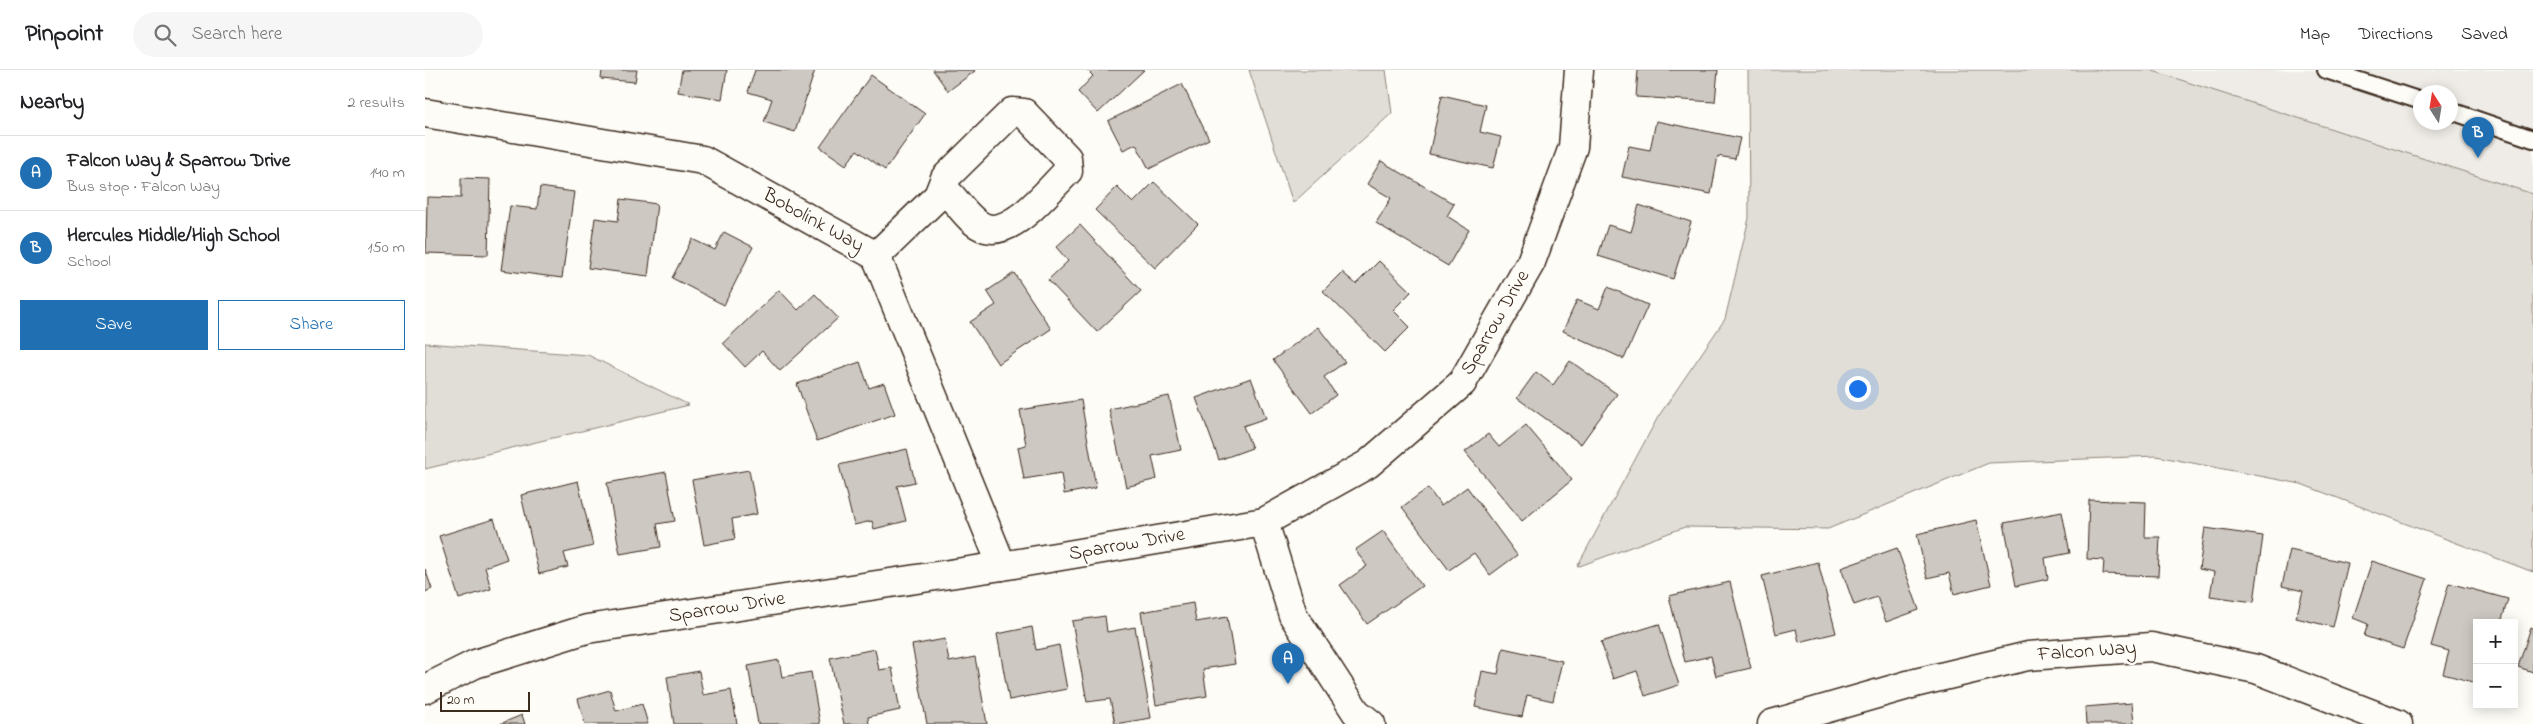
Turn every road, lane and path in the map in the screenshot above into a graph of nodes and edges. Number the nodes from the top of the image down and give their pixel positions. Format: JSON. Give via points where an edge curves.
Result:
{"nodes":[{"id":1,"x":1579,"y":70,"type":"edge"},
{"id":2,"x":2326,"y":70,"type":"edge"},
{"id":3,"x":2413,"y":98,"type":"edge"},
{"id":4,"x":425,"y":113,"type":"edge"},
{"id":5,"x":2458,"y":113,"type":"edge"},
{"id":6,"x":2533,"y":139,"type":"edge"},
{"id":7,"x":938,"y":196,"type":"junction"},
{"id":8,"x":876,"y":256,"type":"junction"},
{"id":9,"x":1264,"y":522,"type":"junction"},
{"id":10,"x":1002,"y":566,"type":"junction"},
{"id":11,"x":425,"y":689,"type":"edge"},
{"id":12,"x":1371,"y":724,"type":"edge"},
{"id":13,"x":1772,"y":724,"type":"edge"},
{"id":14,"x":2398,"y":724,"type":"edge"}],
"edges":[{"from":1,"to":9,"type":"street","name":"Sparrow Drive","via":[[1573,147],[1531,262],[1462,382],[1368,464]]},
{"from":2,"to":3,"type":"lane"},
{"from":4,"to":8,"type":"street","name":"Bobolink Way","via":[[703,160]]},
{"from":5,"to":6,"type":"lane"},
{"from":7,"to":7,"type":"street","via":[[949,194],[975,222],[986,228],[998,229],[1014,224],[1068,171],[1067,158],[1024,113],[1012,112],[945,178]]},
{"from":7,"to":8,"type":"street"},
{"from":8,"to":10,"type":"street","name":"Bobolink Way"},
{"from":9,"to":10,"type":"street","name":"Sparrow Drive"},
{"from":9,"to":12,"type":"street","via":[[1293,614],[1356,712]]},
{"from":10,"to":11,"type":"street","name":"Sparrow Drive","via":[[587,629],[475,664]]},
{"from":13,"to":14,"type":"street","name":"Falcon Way","via":[[1915,683],[2028,656],[2151,647],[2256,669]]}]}
